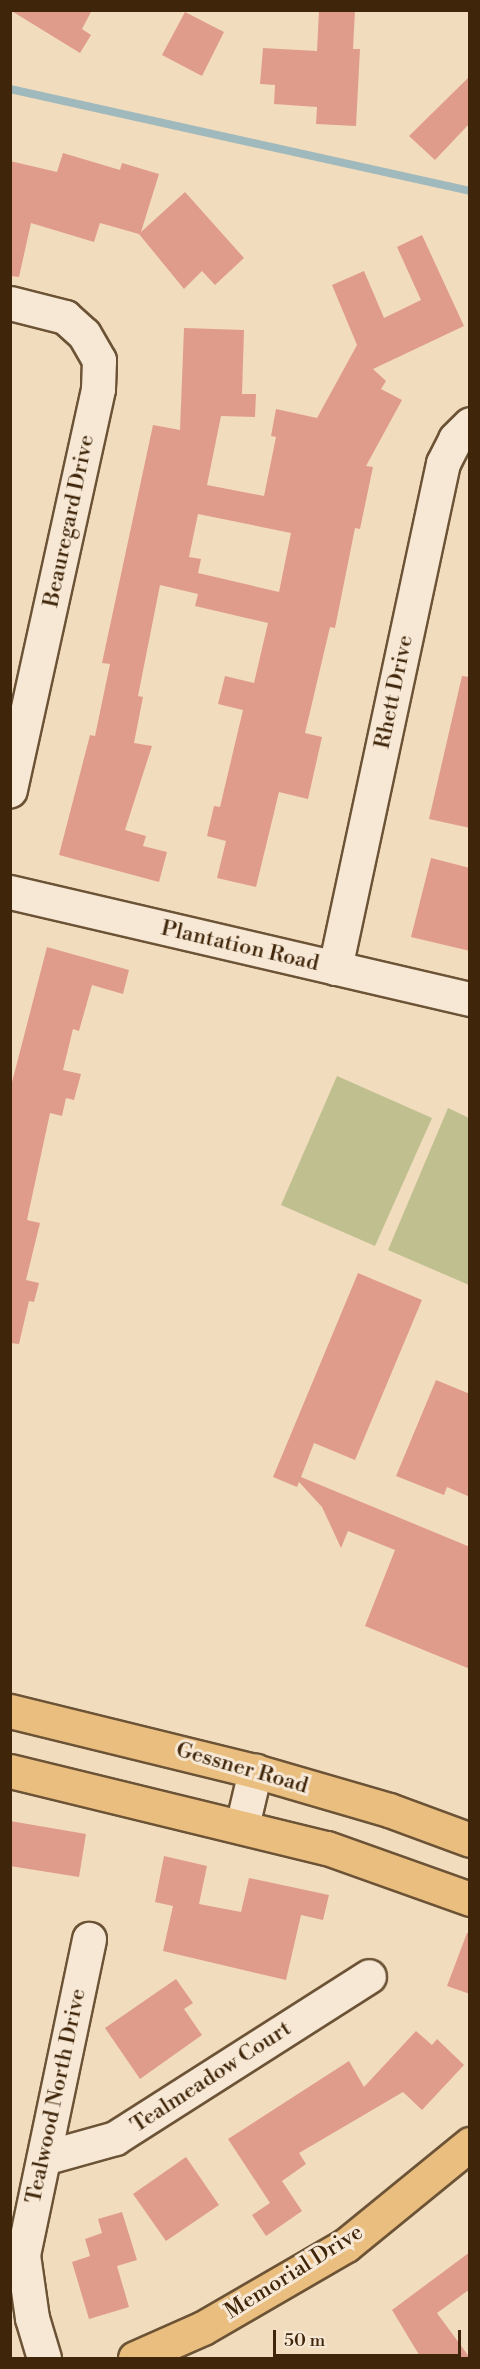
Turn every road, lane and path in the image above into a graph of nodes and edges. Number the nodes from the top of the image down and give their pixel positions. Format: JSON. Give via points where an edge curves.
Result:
{"nodes":[{"id":1,"x":10,"y":303,"type":"edge"},
{"id":2,"x":470,"y":424,"type":"edge"},
{"id":3,"x":10,"y":790,"type":"edge"},
{"id":4,"x":10,"y":892,"type":"edge"},
{"id":5,"x":335,"y":968,"type":"junction"},
{"id":6,"x":470,"y":999,"type":"edge"},
{"id":7,"x":10,"y":1711,"type":"edge"},
{"id":8,"x":10,"y":1771,"type":"edge"},
{"id":9,"x":255,"y":1771,"type":"junction"},
{"id":10,"x":242,"y":1826,"type":"junction"},
{"id":11,"x":470,"y":1840,"type":"edge"},
{"id":12,"x":470,"y":1899,"type":"edge"},
{"id":13,"x":89,"y":1939,"type":"dead end"},
{"id":14,"x":369,"y":1976,"type":"dead end"},
{"id":15,"x":470,"y":2144,"type":"edge"},
{"id":16,"x":44,"y":2158,"type":"junction"},
{"id":17,"x":44,"y":2358,"type":"edge"},
{"id":18,"x":135,"y":2358,"type":"edge"}],
"edges":[{"from":1,"to":3,"type":"street","name":"Beauregard Drive","via":[[65,317],[84,334],[99,360],[98,389]]},
{"from":2,"to":5,"type":"street","name":"Rhett Drive","via":[[455,439],[443,463]]},
{"from":4,"to":5,"type":"street","name":"Plantation Road"},
{"from":5,"to":6,"type":"street","name":"Plantation Road"},
{"from":7,"to":9,"type":"main road","name":"Gessner Road"},
{"from":8,"to":10,"type":"main road"},
{"from":9,"to":10,"type":"street"},
{"from":9,"to":11,"type":"main road","name":"Gessner Road"},
{"from":10,"to":12,"type":"main road","via":[[327,1848]]},
{"from":13,"to":16,"type":"street","name":"Tealwood North Drive"},
{"from":14,"to":16,"type":"street","name":"Tealmeadow Court","via":[[115,2138]]},
{"from":15,"to":18,"type":"main road","name":"Memorial Drive","via":[[346,2245],[203,2328]]},
{"from":16,"to":17,"type":"street","name":"Tealwood North Drive","via":[[23,2255],[32,2318]]}]}
